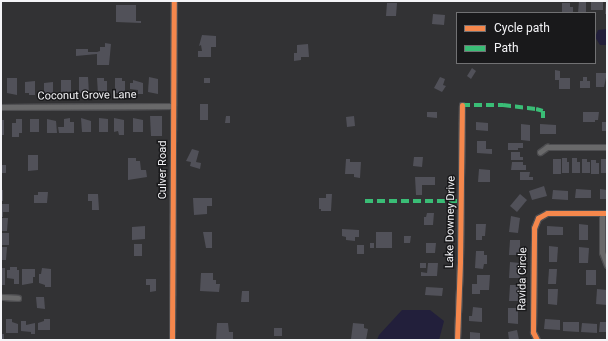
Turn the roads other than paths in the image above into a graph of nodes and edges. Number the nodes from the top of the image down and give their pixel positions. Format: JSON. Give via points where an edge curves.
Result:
{"nodes":[{"id":1,"x":174,"y":1,"type":"edge"},
{"id":2,"x":462,"y":105,"type":"dead end"},
{"id":3,"x":173,"y":106,"type":"junction"},
{"id":4,"x":1,"y":107,"type":"edge"},
{"id":5,"x":607,"y":147,"type":"edge"},
{"id":6,"x":540,"y":152,"type":"dead end"},
{"id":7,"x":605,"y":213,"type":"edge"},
{"id":8,"x":607,"y":265,"type":"edge"},
{"id":9,"x":1,"y":297,"type":"edge"},
{"id":10,"x":18,"y":298,"type":"dead end"},
{"id":11,"x":172,"y":340,"type":"edge"},
{"id":12,"x":457,"y":340,"type":"edge"},
{"id":13,"x":537,"y":340,"type":"edge"}],
"edges":[{"from":1,"to":3,"type":"street","name":"Culver Road"},
{"from":2,"to":12,"type":"street","name":"Lake Downey Drive"},
{"from":3,"to":4,"type":"street","name":"Coconut Grove Lane"},
{"from":3,"to":11,"type":"street","name":"Culver Road"},
{"from":5,"to":6,"type":"street","via":[[547,147]]},
{"from":7,"to":8,"type":"street","via":[[602,252]]},
{"from":7,"to":13,"type":"street","name":"Ravida Circle","via":[[547,213],[538,218],[534,228],[533,332]]},
{"from":9,"to":10,"type":"street"}]}
